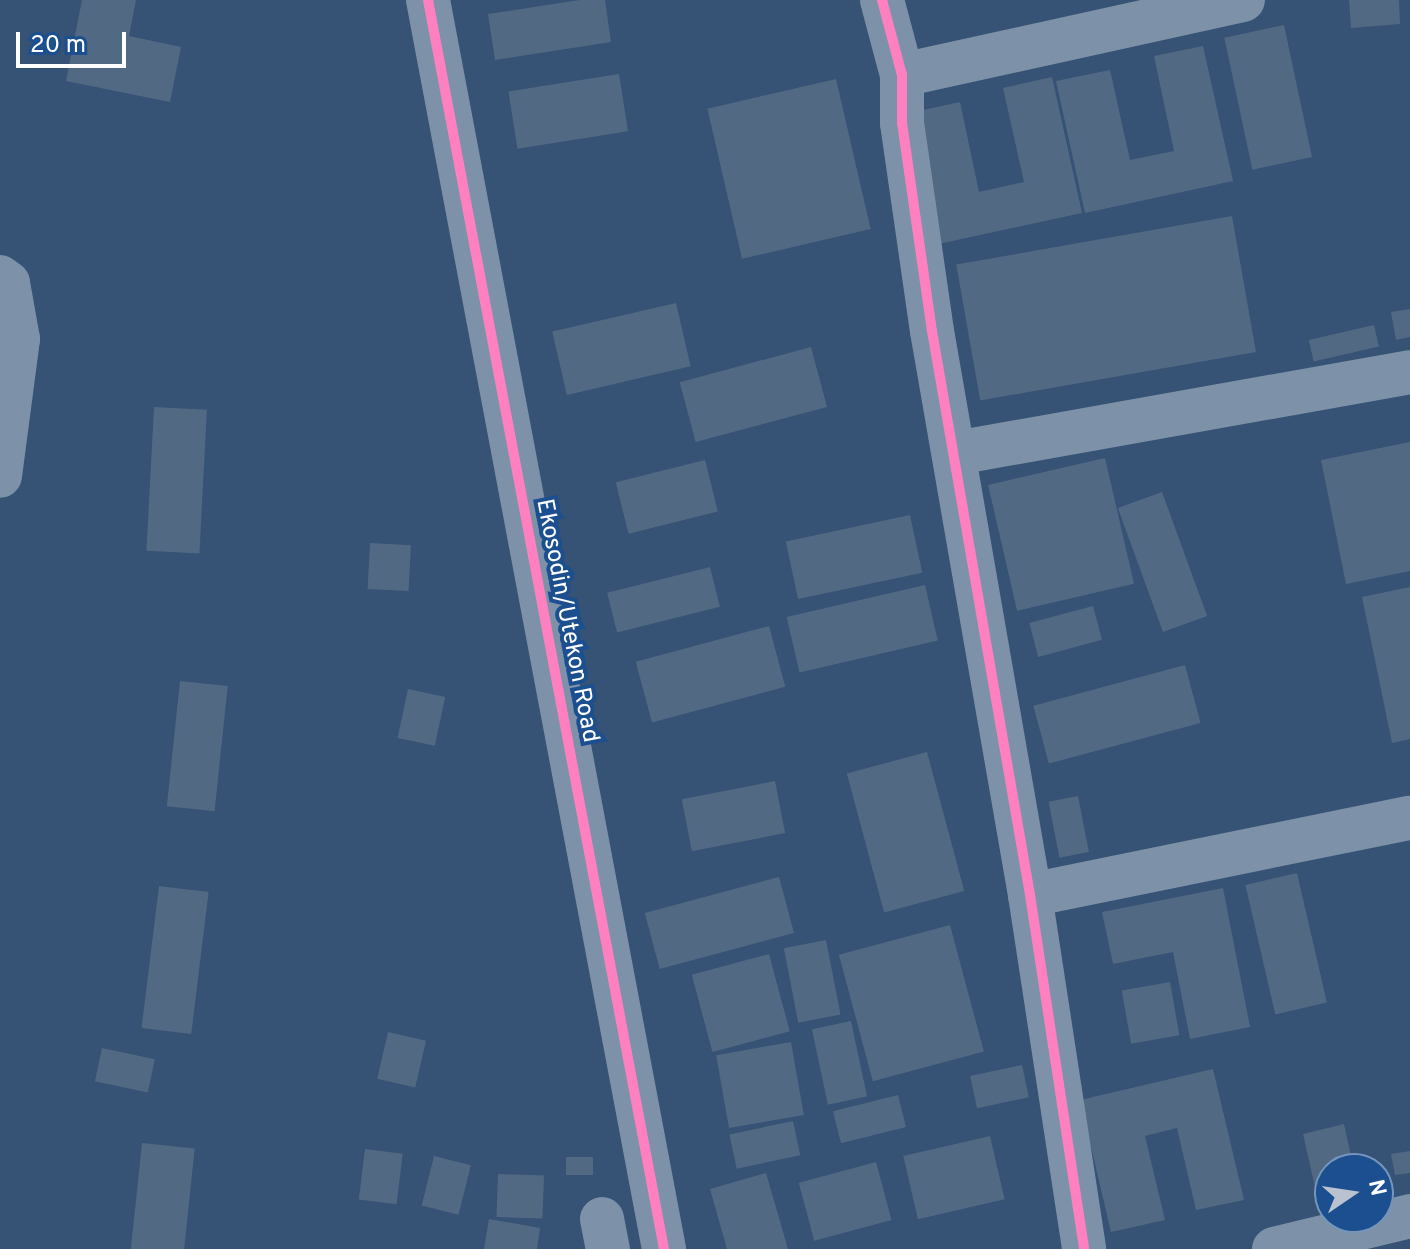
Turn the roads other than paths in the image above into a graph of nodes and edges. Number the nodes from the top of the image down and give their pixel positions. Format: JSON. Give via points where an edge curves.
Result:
{"nodes":[{"id":1,"x":428,"y":0,"type":"edge"},
{"id":2,"x":882,"y":0,"type":"edge"},
{"id":3,"x":1243,"y":0,"type":"edge"},
{"id":4,"x":902,"y":75,"type":"junction"},
{"id":5,"x":0,"y":277,"type":"edge"},
{"id":6,"x":1410,"y":372,"type":"edge"},
{"id":7,"x":956,"y":453,"type":"junction"},
{"id":8,"x":0,"y":476,"type":"edge"},
{"id":9,"x":1410,"y":818,"type":"edge"},
{"id":10,"x":1030,"y":895,"type":"junction"},
{"id":11,"x":1410,"y":1216,"type":"edge"},
{"id":12,"x":664,"y":1249,"type":"edge"},
{"id":13,"x":1084,"y":1249,"type":"edge"},
{"id":14,"x":1274,"y":1249,"type":"edge"}],
"edges":[{"from":1,"to":12,"type":"street","name":"Ekosodin/Utekon Road"},
{"from":2,"to":4,"type":"street"},
{"from":3,"to":4,"type":"street"},
{"from":4,"to":7,"type":"street","via":[[904,138]]},
{"from":5,"to":8,"type":"street","via":[[8,283],[18,339]]},
{"from":6,"to":7,"type":"street"},
{"from":7,"to":10,"type":"street"},
{"from":9,"to":10,"type":"street"},
{"from":10,"to":13,"type":"street"},
{"from":11,"to":14,"type":"street"}]}
